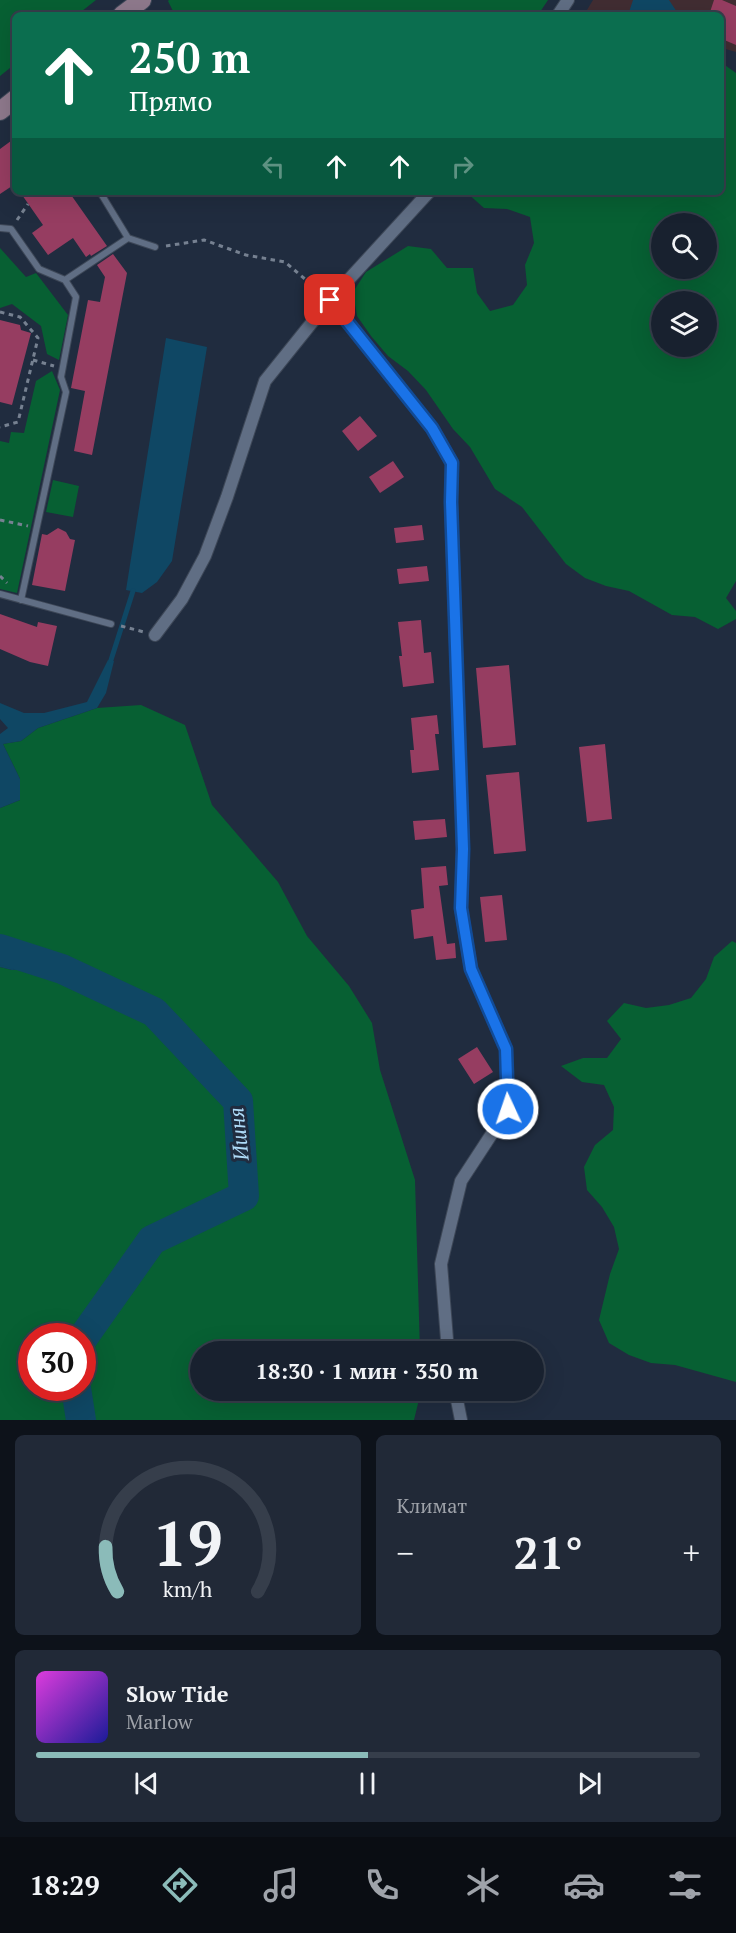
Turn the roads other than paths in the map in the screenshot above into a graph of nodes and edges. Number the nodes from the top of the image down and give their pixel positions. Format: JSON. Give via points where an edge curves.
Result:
{"nodes":[{"id":1,"x":142,"y":0,"type":"edge"},
{"id":2,"x":126,"y":12,"type":"edge"},
{"id":3,"x":12,"y":101,"type":"edge"},
{"id":4,"x":0,"y":111,"type":"edge"},
{"id":5,"x":102,"y":195,"type":"edge"},
{"id":6,"x":426,"y":195,"type":"edge"},
{"id":7,"x":0,"y":228,"type":"edge"},
{"id":8,"x":128,"y":238,"type":"junction"},
{"id":9,"x":155,"y":247,"type":"road end"},
{"id":10,"x":65,"y":280,"type":"junction"},
{"id":11,"x":330,"y":300,"type":"junction"},
{"id":12,"x":0,"y":594,"type":"edge"},
{"id":13,"x":21,"y":600,"type":"junction"},
{"id":14,"x":111,"y":624,"type":"dead end"},
{"id":15,"x":155,"y":635,"type":"dead end"},
{"id":16,"x":447,"y":1341,"type":"edge"},
{"id":17,"x":457,"y":1401,"type":"edge"},
{"id":18,"x":460,"y":1420,"type":"edge"}],
"edges":[{"from":1,"to":2,"type":"street"},
{"from":3,"to":4,"type":"street"},
{"from":5,"to":8,"type":"lane"},
{"from":6,"to":11,"type":"street"},
{"from":7,"to":10,"type":"lane","via":[[10,229],[39,269]]},
{"from":8,"to":9,"type":"lane"},
{"from":8,"to":10,"type":"lane"},
{"from":10,"to":13,"type":"lane","via":[[76,297],[61,377],[66,392]]},
{"from":11,"to":15,"type":"street","via":[[265,381],[205,556],[187,591]]},
{"from":11,"to":16,"type":"street","via":[[432,428],[452,463],[463,849],[461,908],[471,969],[506,1049],[508,1109],[461,1181],[441,1264]]},
{"from":12,"to":13,"type":"lane"},
{"from":13,"to":14,"type":"lane"},
{"from":17,"to":18,"type":"street"}]}
